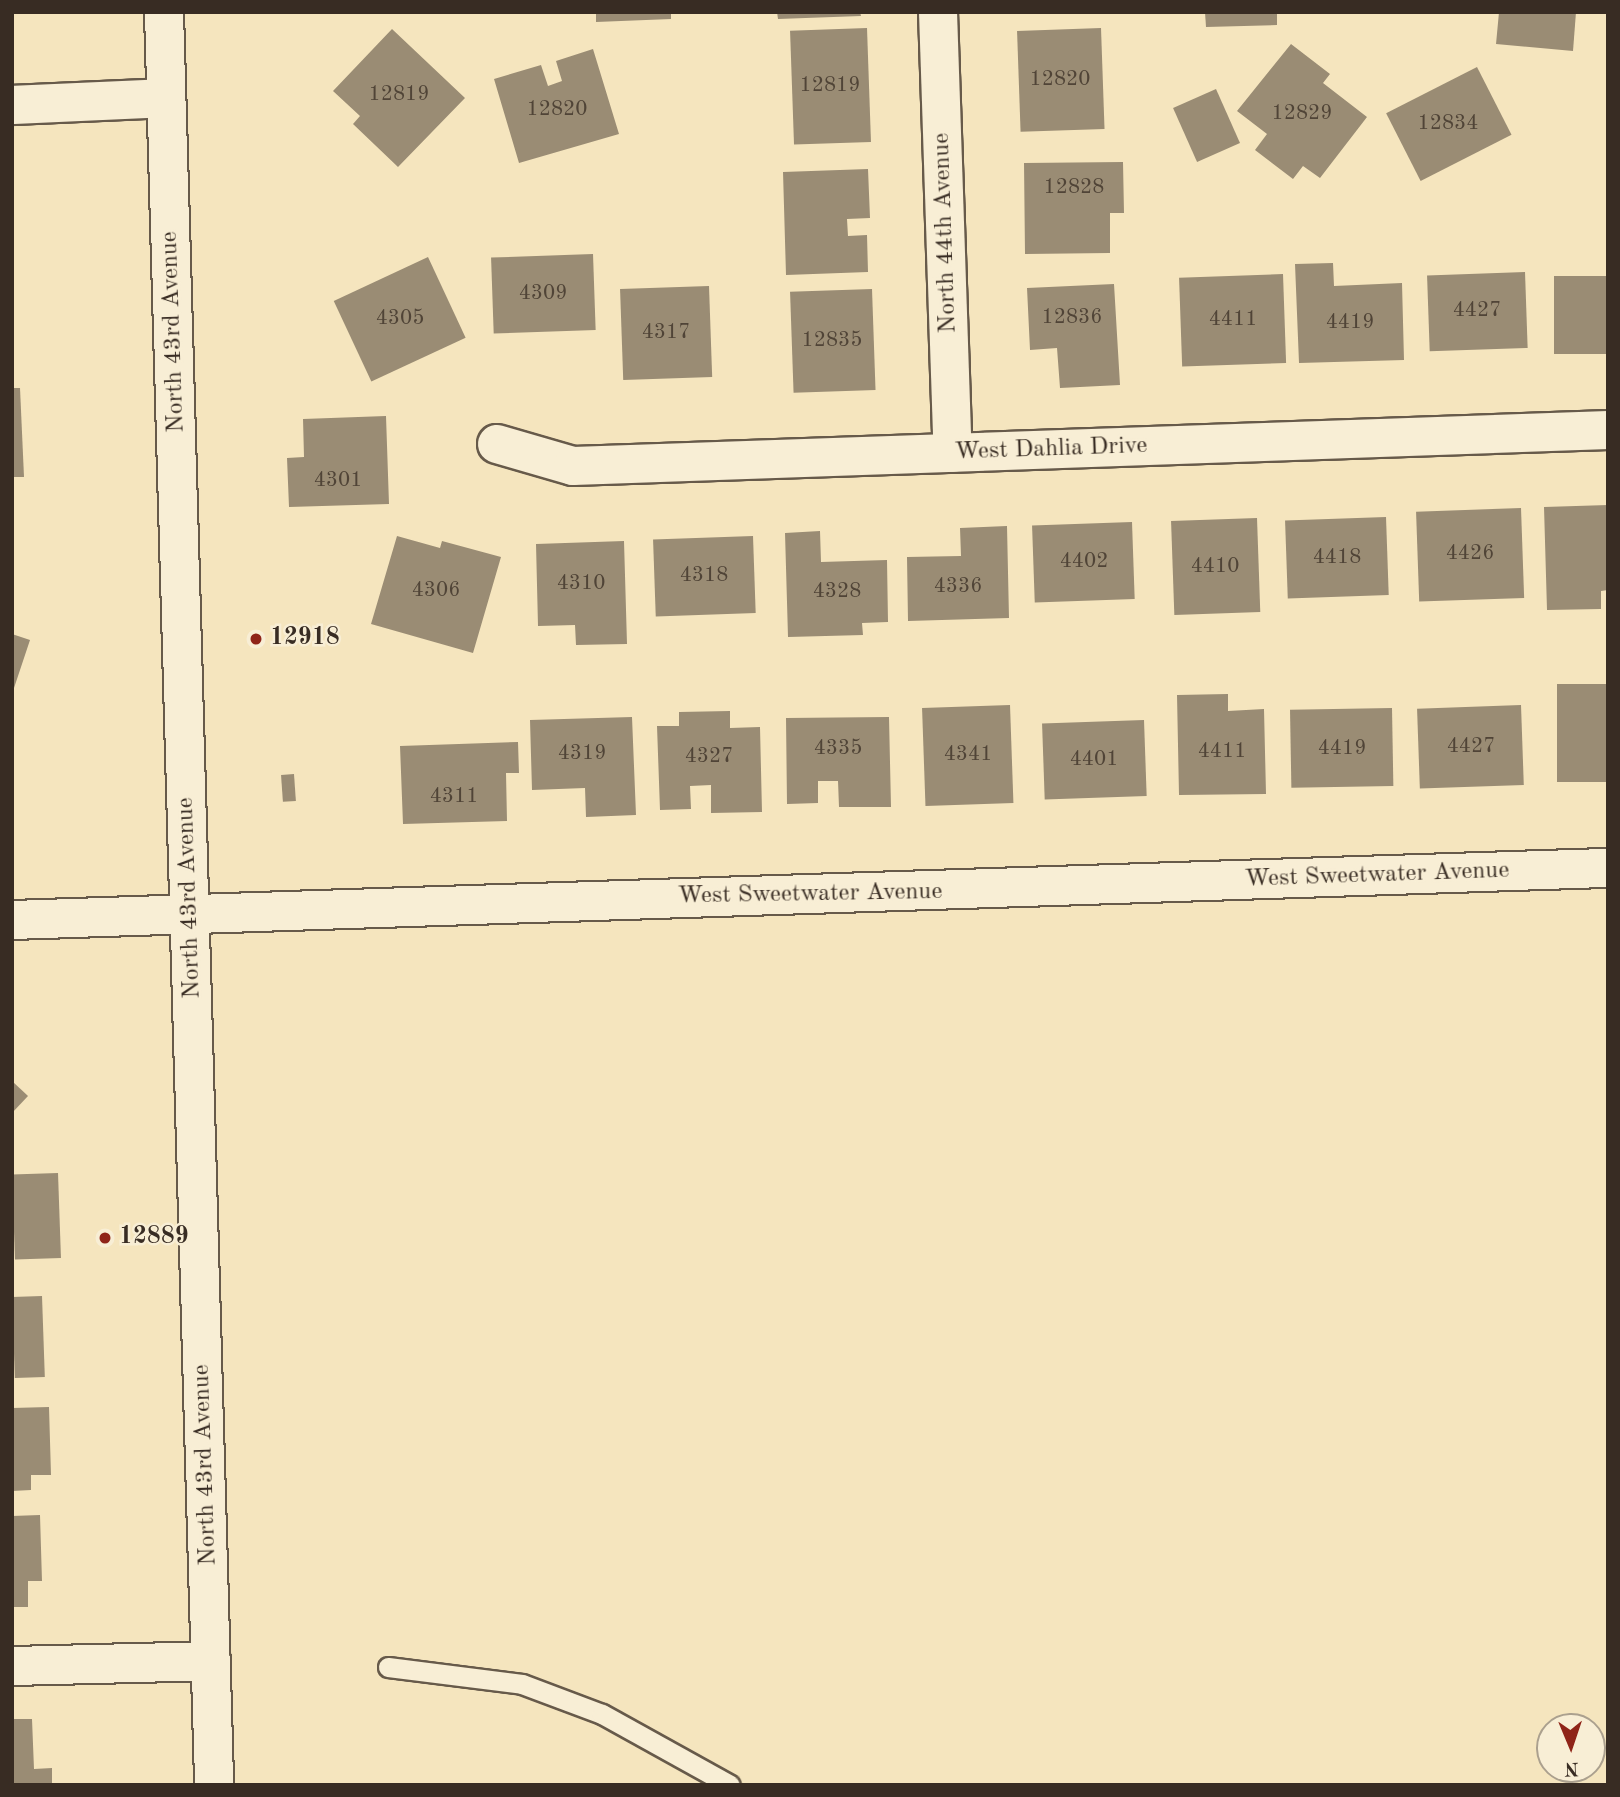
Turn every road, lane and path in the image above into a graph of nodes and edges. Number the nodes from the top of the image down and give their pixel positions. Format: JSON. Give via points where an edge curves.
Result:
{"nodes":[{"id":1,"x":164,"y":12,"type":"edge"},
{"id":2,"x":938,"y":12,"type":"edge"},
{"id":3,"x":166,"y":98,"type":"junction"},
{"id":4,"x":12,"y":105,"type":"edge"},
{"id":5,"x":1608,"y":430,"type":"edge"},
{"id":6,"x":497,"y":444,"type":"dead end"},
{"id":7,"x":953,"y":453,"type":"junction"},
{"id":8,"x":1608,"y":868,"type":"edge"},
{"id":9,"x":191,"y":913,"type":"junction"},
{"id":10,"x":12,"y":920,"type":"edge"},
{"id":11,"x":211,"y":1661,"type":"junction"},
{"id":12,"x":12,"y":1666,"type":"edge"},
{"id":13,"x":387,"y":1667,"type":"dead end"},
{"id":14,"x":214,"y":1785,"type":"edge"},
{"id":15,"x":730,"y":1785,"type":"edge"}],
"edges":[{"from":1,"to":3,"type":"street","name":"North 43rd Avenue"},
{"from":2,"to":7,"type":"street","name":"North 44th Avenue"},
{"from":3,"to":4,"type":"street"},
{"from":3,"to":9,"type":"street","name":"North 43rd Avenue"},
{"from":5,"to":7,"type":"street","name":"West Dahlia Drive"},
{"from":6,"to":7,"type":"street","name":"West Dahlia Drive","via":[[573,466]]},
{"from":8,"to":9,"type":"street","name":"West Sweetwater Avenue"},
{"from":9,"to":10,"type":"street","name":"West Sweetwater Avenue"},
{"from":9,"to":11,"type":"street","name":"North 43rd Avenue"},
{"from":11,"to":12,"type":"street"},
{"from":11,"to":14,"type":"street","name":"North 43rd Avenue"},
{"from":13,"to":15,"type":"lane","via":[[522,1684],[602,1714]]}]}
